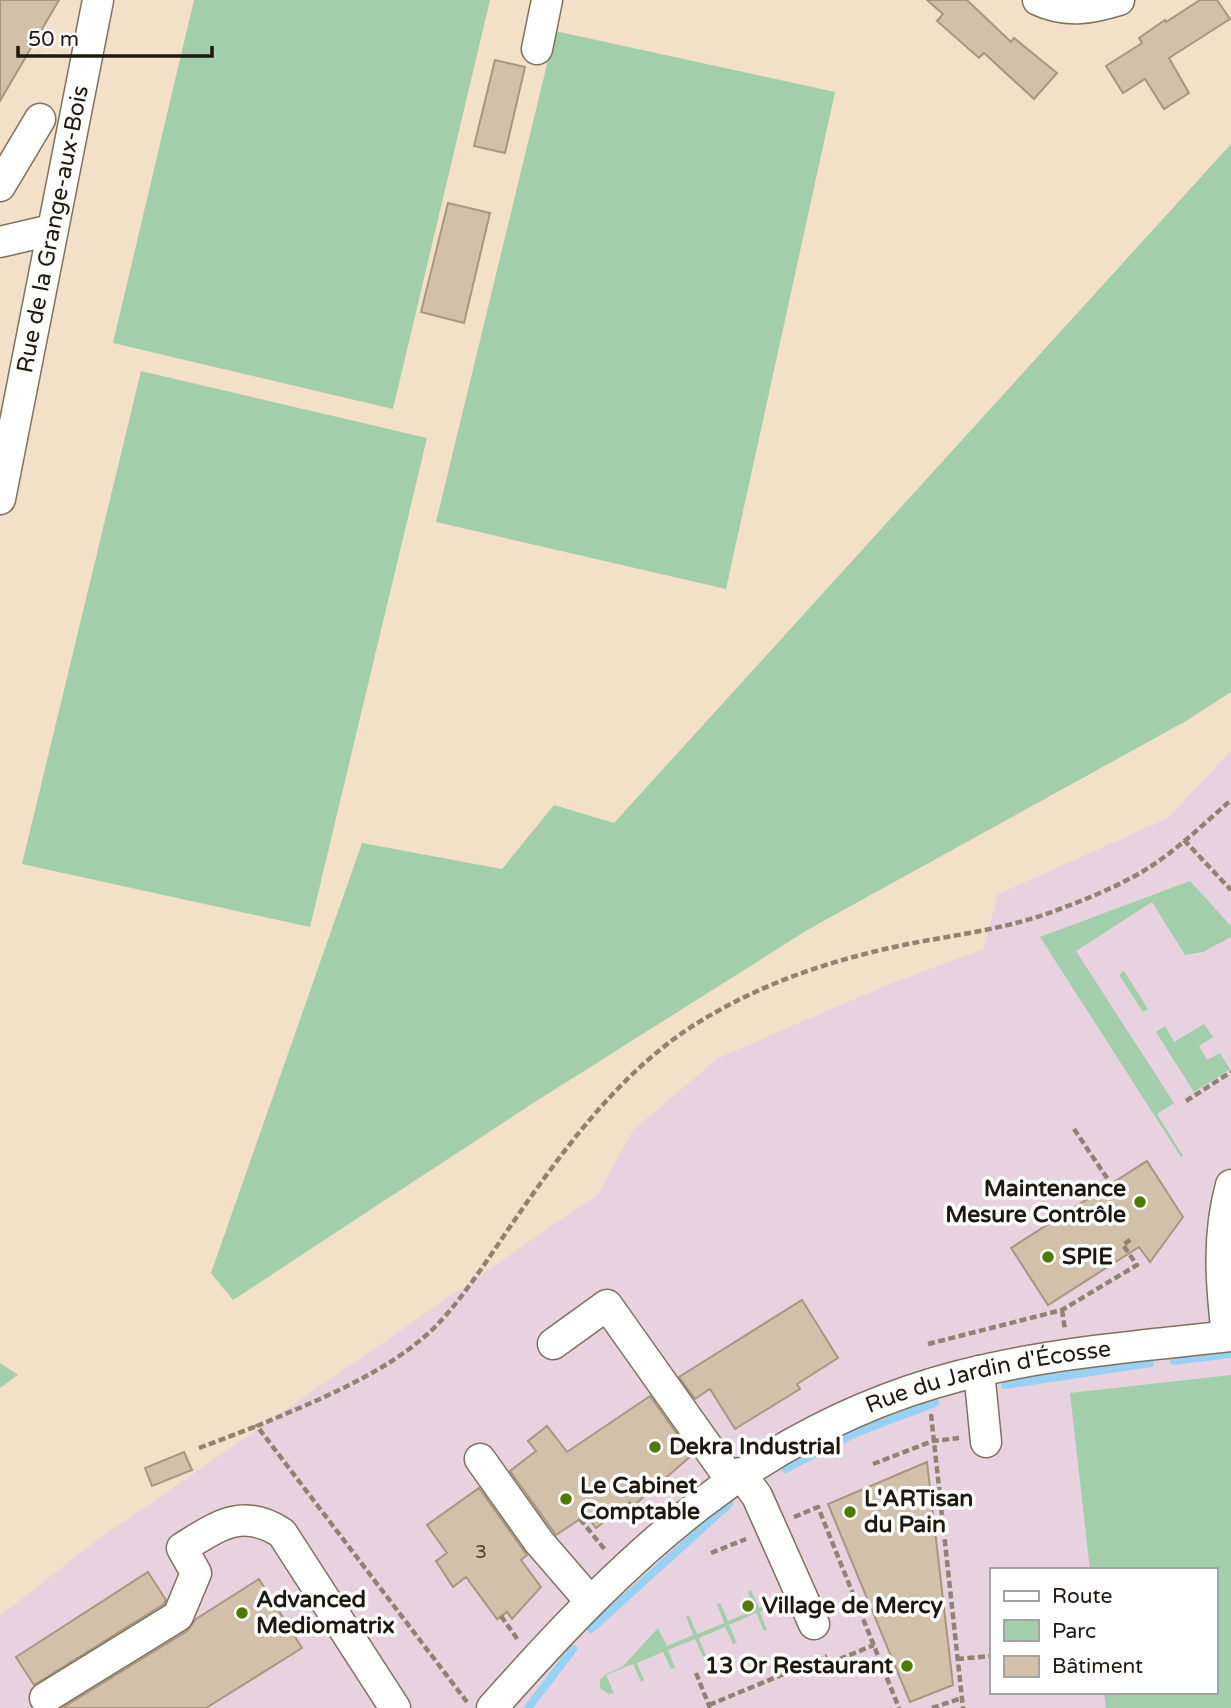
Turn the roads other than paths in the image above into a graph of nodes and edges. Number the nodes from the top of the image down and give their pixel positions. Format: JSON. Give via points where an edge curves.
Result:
{"nodes":[{"id":1,"x":98,"y":0,"type":"edge"},
{"id":2,"x":547,"y":0,"type":"edge"},
{"id":3,"x":1038,"y":0,"type":"edge"},
{"id":4,"x":1119,"y":0,"type":"edge"},
{"id":5,"x":537,"y":49,"type":"dead end"},
{"id":6,"x":40,"y":119,"type":"dead end"},
{"id":7,"x":0,"y":186,"type":"edge"},
{"id":8,"x":51,"y":230,"type":"junction"},
{"id":9,"x":0,"y":242,"type":"edge"},
{"id":10,"x":6,"y":437,"type":"edge"},
{"id":11,"x":0,"y":499,"type":"edge"},
{"id":12,"x":1231,"y":1185,"type":"edge"},
{"id":13,"x":1229,"y":1336,"type":"edge"},
{"id":14,"x":553,"y":1344,"type":"dead end"},
{"id":15,"x":968,"y":1374,"type":"junction"},
{"id":16,"x":974,"y":1441,"type":"road end"},
{"id":17,"x":480,"y":1459,"type":"dead end"},
{"id":18,"x":736,"y":1477,"type":"junction"},
{"id":19,"x":590,"y":1601,"type":"junction"},
{"id":20,"x":814,"y":1624,"type":"dead end"},
{"id":21,"x":530,"y":1649,"type":"junction"},
{"id":22,"x":45,"y":1698,"type":"dead end"},
{"id":23,"x":395,"y":1708,"type":"edge"},
{"id":24,"x":492,"y":1708,"type":"edge"},
{"id":25,"x":508,"y":1708,"type":"edge"}],
"edges":[{"from":1,"to":8,"type":"street","name":"Rue de la Grange-aux-Bois"},
{"from":2,"to":5,"type":"street"},
{"from":3,"to":4,"type":"street","via":[[1056,8],[1089,9]]},
{"from":6,"to":7,"type":"street"},
{"from":8,"to":9,"type":"street"},
{"from":8,"to":10,"type":"street","name":"Rue de la Grange-aux-Bois"},
{"from":10,"to":11,"type":"street","name":"Rue de la Grange-aux-Bois"},
{"from":12,"to":13,"type":"street","via":[[1223,1214],[1220,1257]]},
{"from":13,"to":15,"type":"street","name":"Rue du Jardin d'Écosse","via":[[1040,1359]]},
{"from":14,"to":18,"type":"street","via":[[607,1305]]},
{"from":15,"to":16,"type":"street"},
{"from":15,"to":18,"type":"street","name":"Rue du Jardin d'Écosse","via":[[856,1412]]},
{"from":17,"to":19,"type":"street","via":[[539,1542]]},
{"from":18,"to":19,"type":"street","name":"Rue du Jardin d'Écosse","via":[[674,1524]]},
{"from":18,"to":20,"type":"street","via":[[757,1496]]},
{"from":19,"to":21,"type":"street","name":"Rue du Jardin d'Écosse"},
{"from":21,"to":24,"type":"street","name":"Rue du Jardin d'Écosse"},
{"from":21,"to":25,"type":"street","name":"Rue du Jardin d'Écosse"},
{"from":22,"to":23,"type":"street","via":[[178,1615],[196,1573],[183,1548],[221,1524],[249,1520],[282,1533]]}]}
